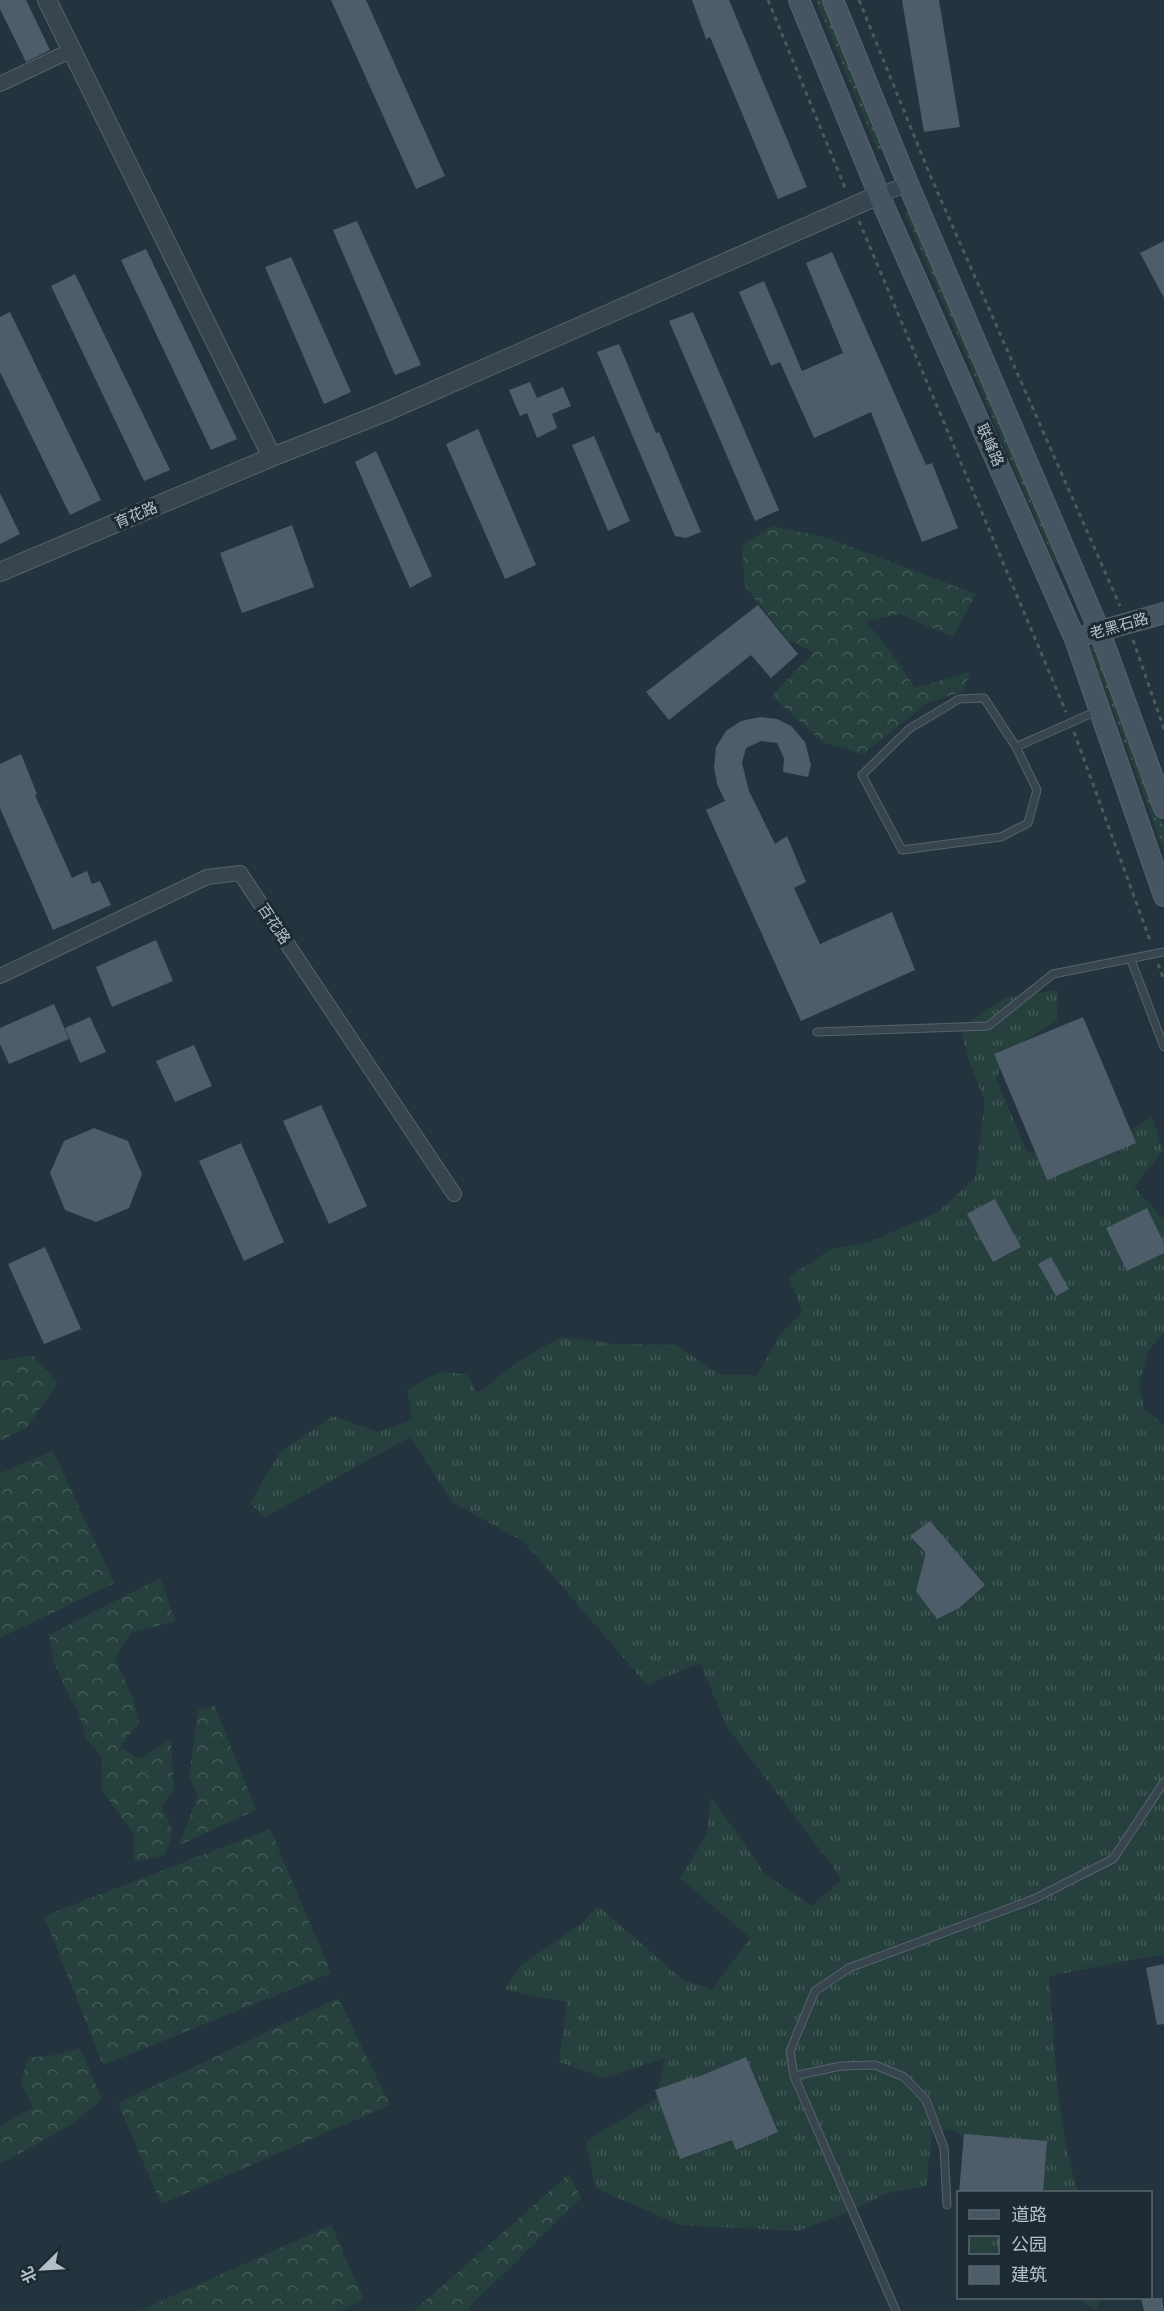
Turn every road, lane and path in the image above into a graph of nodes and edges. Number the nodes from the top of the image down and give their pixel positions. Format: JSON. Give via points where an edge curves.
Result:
{"nodes":[{"id":1,"x":47,"y":0,"type":"edge"},
{"id":2,"x":768,"y":0,"type":"edge"},
{"id":3,"x":798,"y":0,"type":"edge"},
{"id":4,"x":833,"y":0,"type":"edge"},
{"id":5,"x":859,"y":0,"type":"edge"},
{"id":6,"x":72,"y":50,"type":"junction"},
{"id":7,"x":0,"y":84,"type":"edge"},
{"id":8,"x":908,"y":184,"type":"junction"},
{"id":9,"x":879,"y":195,"type":"junction"},
{"id":10,"x":853,"y":207,"type":"junction"},
{"id":11,"x":272,"y":457,"type":"junction"},
{"id":12,"x":0,"y":572,"type":"edge"},
{"id":13,"x":1164,"y":614,"type":"edge"},
{"id":14,"x":1127,"y":623,"type":"junction"},
{"id":15,"x":1099,"y":630,"type":"junction"},
{"id":16,"x":1075,"y":639,"type":"junction"},
{"id":17,"x":1099,"y":710,"type":"junction"},
{"id":18,"x":1071,"y":722,"type":"junction"},
{"id":19,"x":1164,"y":729,"type":"edge"},
{"id":20,"x":1016,"y":747,"type":"junction"},
{"id":21,"x":1164,"y":808,"type":"edge"},
{"id":22,"x":1164,"y":896,"type":"edge"},
{"id":23,"x":1164,"y":952,"type":"edge"},
{"id":24,"x":1155,"y":955,"type":"junction"},
{"id":25,"x":1131,"y":960,"type":"junction"},
{"id":26,"x":0,"y":976,"type":"edge"},
{"id":27,"x":1164,"y":980,"type":"edge"},
{"id":28,"x":817,"y":1032,"type":"dead end"},
{"id":29,"x":1164,"y":1047,"type":"edge"},
{"id":30,"x":454,"y":1194,"type":"dead end"},
{"id":31,"x":1164,"y":1782,"type":"edge"},
{"id":32,"x":794,"y":2076,"type":"junction"},
{"id":33,"x":947,"y":2205,"type":"dead end"},
{"id":34,"x":896,"y":2311,"type":"edge"}],
"edges":[{"from":1,"to":6,"type":"street"},
{"from":2,"to":10,"type":"path"},
{"from":3,"to":9,"type":"main road","name":"联峰路"},
{"from":4,"to":8,"type":"main road","name":"联峰路"},
{"from":5,"to":14,"type":"path","via":[[930,175]]},
{"from":6,"to":7,"type":"street"},
{"from":6,"to":11,"type":"street"},
{"from":8,"to":9,"type":"street"},
{"from":8,"to":15,"type":"main road","name":"联峰路"},
{"from":9,"to":10,"type":"street","name":"育花路"},
{"from":9,"to":16,"type":"main road","name":"联峰路"},
{"from":10,"to":11,"type":"street","name":"育花路","via":[[382,414]]},
{"from":10,"to":18,"type":"path"},
{"from":11,"to":12,"type":"street","name":"育花路"},
{"from":13,"to":14,"type":"main road","name":"老黑石路"},
{"from":14,"to":15,"type":"main road","name":"老黑石路"},
{"from":14,"to":19,"type":"path"},
{"from":15,"to":16,"type":"main road","name":"老黑石路"},
{"from":15,"to":21,"type":"main road","name":"联峰路"},
{"from":16,"to":17,"type":"main road","name":"联峰路"},
{"from":17,"to":18,"type":"lane"},
{"from":17,"to":22,"type":"main road","name":"联峰路"},
{"from":18,"to":20,"type":"lane"},
{"from":18,"to":24,"type":"path"},
{"from":20,"to":20,"type":"lane","via":[[1037,790],[1028,824],[1001,837],[902,850],[862,775],[909,729],[959,699],[984,698]]},
{"from":23,"to":24,"type":"lane"},
{"from":24,"to":25,"type":"lane"},
{"from":24,"to":27,"type":"path"},
{"from":25,"to":28,"type":"lane","via":[[1053,974],[988,1026]]},
{"from":25,"to":29,"type":"lane"},
{"from":26,"to":30,"type":"street","name":"百花路","via":[[207,877],[240,873]]},
{"from":31,"to":32,"type":"lane","via":[[1113,1859],[1034,1899],[849,1968],[815,1991],[790,2051]]},
{"from":32,"to":33,"type":"lane","via":[[841,2066],[875,2065],[904,2077],[926,2100],[944,2148]]},
{"from":32,"to":34,"type":"lane"}]}
